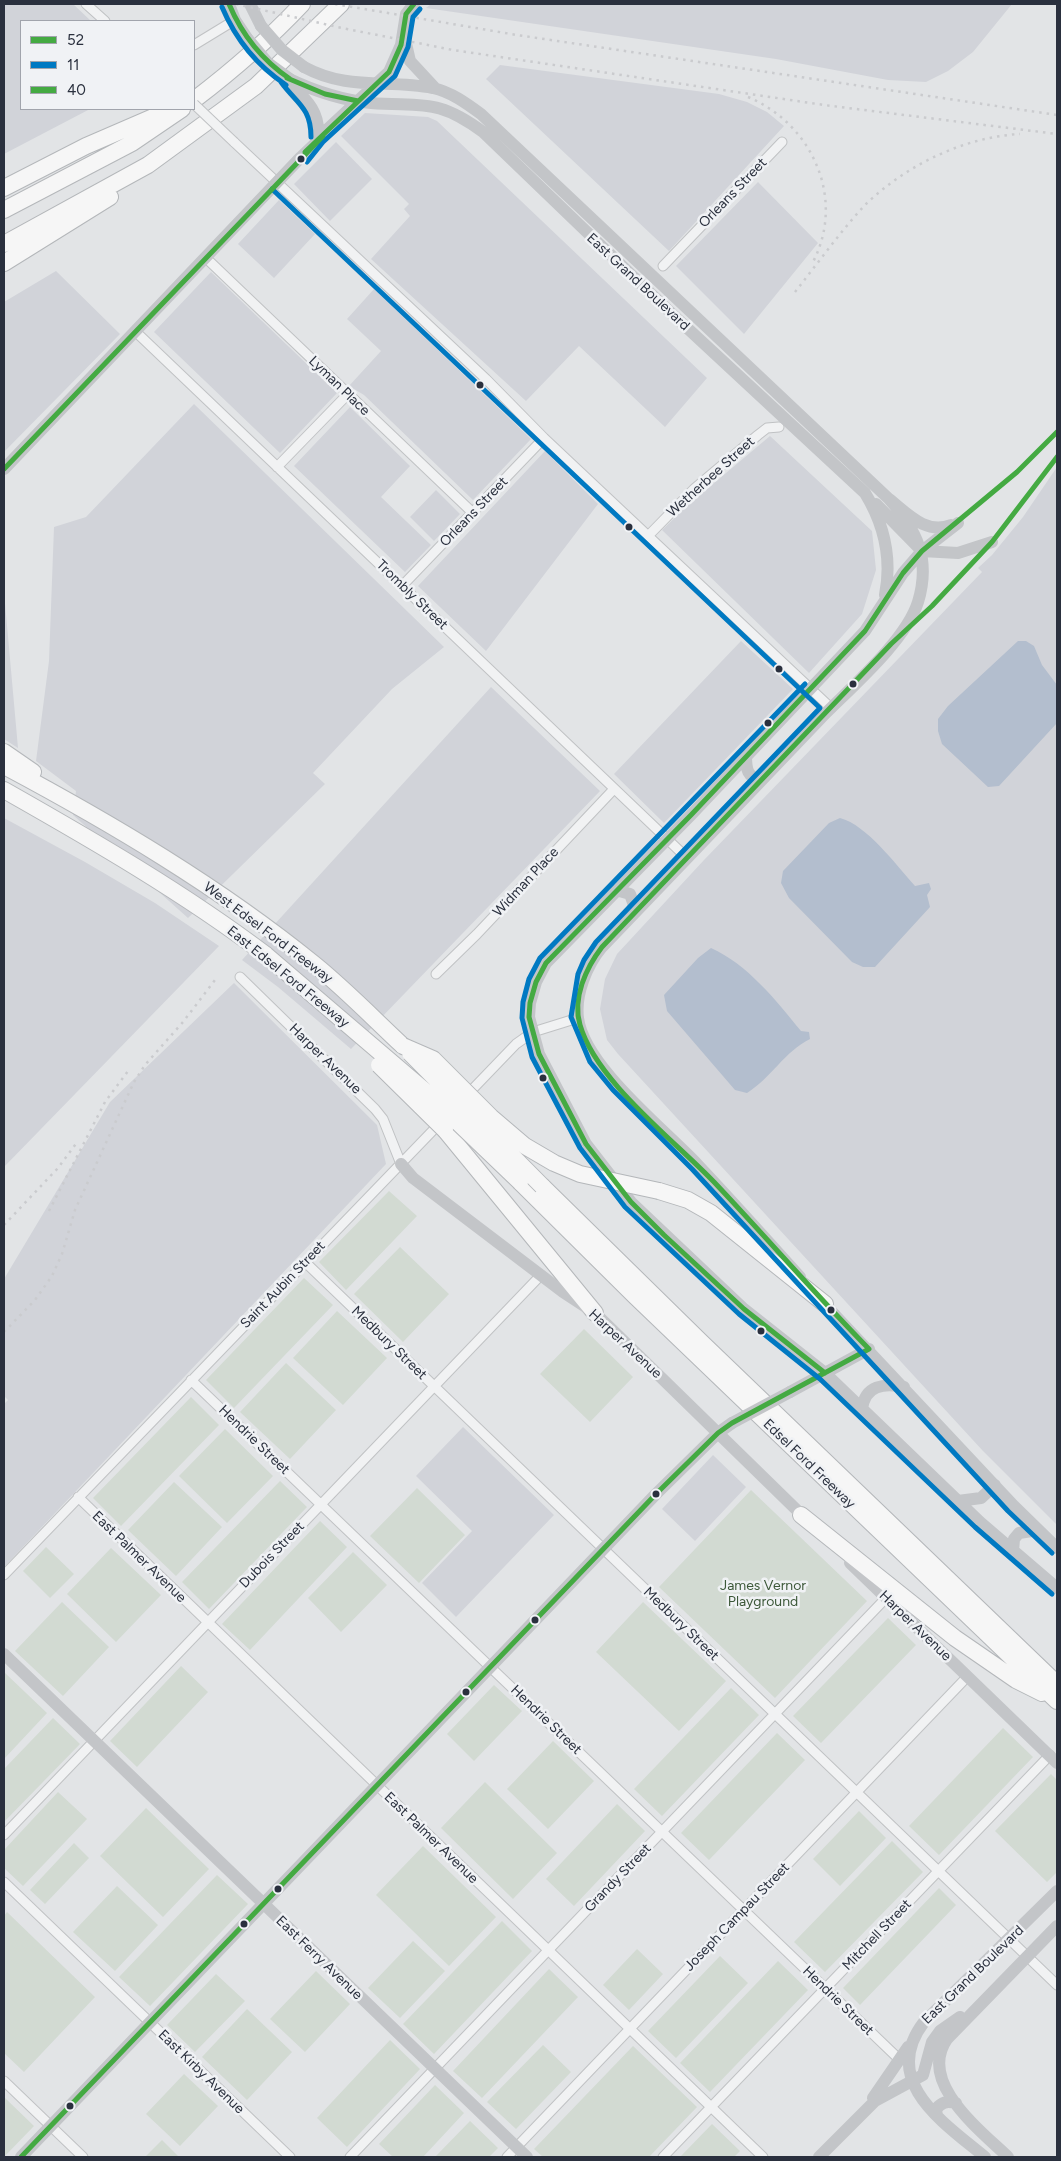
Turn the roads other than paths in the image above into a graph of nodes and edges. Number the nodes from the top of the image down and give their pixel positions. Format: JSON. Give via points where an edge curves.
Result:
{"nodes":[{"id":1,"x":86,"y":4,"type":"edge"},
{"id":2,"x":229,"y":4,"type":"edge"},
{"id":3,"x":250,"y":4,"type":"edge"},
{"id":4,"x":302,"y":4,"type":"edge"},
{"id":5,"x":341,"y":4,"type":"edge"},
{"id":6,"x":414,"y":4,"type":"edge"},
{"id":7,"x":104,"y":20,"type":"edge"},
{"id":8,"x":235,"y":20,"type":"junction"},
{"id":9,"x":404,"y":32,"type":"junction"},
{"id":10,"x":195,"y":44,"type":"edge"},
{"id":11,"x":289,"y":78,"type":"junction"},
{"id":12,"x":374,"y":85,"type":"junction"},
{"id":13,"x":435,"y":88,"type":"junction"},
{"id":14,"x":195,"y":99,"type":"edge"},
{"id":15,"x":195,"y":101,"type":"edge"},
{"id":16,"x":358,"y":101,"type":"junction"},
{"id":17,"x":169,"y":110,"type":"edge"},
{"id":18,"x":181,"y":110,"type":"edge"},
{"id":19,"x":480,"y":114,"type":"junction"},
{"id":20,"x":472,"y":124,"type":"junction"},
{"id":21,"x":320,"y":137,"type":"junction"},
{"id":22,"x":782,"y":142,"type":"dead end"},
{"id":23,"x":148,"y":165,"type":"junction"},
{"id":24,"x":551,"y":180,"type":"junction"},
{"id":25,"x":277,"y":184,"type":"junction"},
{"id":26,"x":4,"y":188,"type":"edge"},
{"id":27,"x":541,"y":190,"type":"junction"},
{"id":28,"x":4,"y":210,"type":"edge"},
{"id":29,"x":4,"y":244,"type":"edge"},
{"id":30,"x":206,"y":258,"type":"junction"},
{"id":31,"x":4,"y":263,"type":"edge"},
{"id":32,"x":663,"y":266,"type":"dead end"},
{"id":33,"x":136,"y":332,"type":"junction"},
{"id":34,"x":348,"y":394,"type":"junction"},
{"id":35,"x":779,"y":426,"type":"dead end"},
{"id":36,"x":544,"y":438,"type":"junction"},
{"id":37,"x":277,"y":467,"type":"junction"},
{"id":38,"x":4,"y":469,"type":"edge"},
{"id":39,"x":865,"y":493,"type":"junction"},
{"id":40,"x":889,"y":498,"type":"junction"},
{"id":41,"x":473,"y":513,"type":"junction"},
{"id":42,"x":648,"y":536,"type":"junction"},
{"id":43,"x":992,"y":542,"type":"dead end"},
{"id":44,"x":922,"y":551,"type":"junction"},
{"id":45,"x":402,"y":586,"type":"junction"},
{"id":46,"x":884,"y":601,"type":"junction"},
{"id":47,"x":810,"y":689,"type":"junction"},
{"id":48,"x":831,"y":708,"type":"junction"},
{"id":49,"x":4,"y":752,"type":"edge"},
{"id":50,"x":746,"y":756,"type":"junction"},
{"id":51,"x":4,"y":766,"type":"edge"},
{"id":52,"x":762,"y":780,"type":"junction"},
{"id":53,"x":614,"y":788,"type":"junction"},
{"id":54,"x":47,"y":789,"type":"junction"},
{"id":55,"x":4,"y":790,"type":"edge"},
{"id":56,"x":4,"y":801,"type":"edge"},
{"id":57,"x":44,"y":813,"type":"junction"},
{"id":58,"x":667,"y":839,"type":"junction"},
{"id":59,"x":687,"y":858,"type":"junction"},
{"id":60,"x":616,"y":890,"type":"junction"},
{"id":61,"x":636,"y":911,"type":"junction"},
{"id":62,"x":266,"y":955,"type":"junction"},
{"id":63,"x":436,"y":974,"type":"dead end"},
{"id":64,"x":240,"y":977,"type":"dead end"},
{"id":65,"x":578,"y":1018,"type":"junction"},
{"id":66,"x":533,"y":1032,"type":"junction"},
{"id":67,"x":403,"y":1046,"type":"junction"},
{"id":68,"x":401,"y":1164,"type":"junction"},
{"id":69,"x":520,"y":1182,"type":"joint"},
{"id":70,"x":542,"y":1186,"type":"joint"},
{"id":71,"x":305,"y":1262,"type":"junction"},
{"id":72,"x":540,"y":1275,"type":"junction"},
{"id":73,"x":825,"y":1304,"type":"junction"},
{"id":74,"x":595,"y":1313,"type":"junction"},
{"id":75,"x":869,"y":1349,"type":"junction"},
{"id":76,"x":825,"y":1373,"type":"junction"},
{"id":77,"x":192,"y":1380,"type":"junction"},
{"id":78,"x":434,"y":1386,"type":"junction"},
{"id":79,"x":904,"y":1387,"type":"junction"},
{"id":80,"x":862,"y":1408,"type":"junction"},
{"id":81,"x":718,"y":1433,"type":"junction"},
{"id":82,"x":995,"y":1485,"type":"junction"},
{"id":83,"x":78,"y":1498,"type":"junction"},
{"id":84,"x":958,"y":1501,"type":"junction"},
{"id":85,"x":321,"y":1504,"type":"junction"},
{"id":86,"x":801,"y":1515,"type":"junction"},
{"id":87,"x":1038,"y":1530,"type":"junction"},
{"id":88,"x":1057,"y":1548,"type":"edge"},
{"id":89,"x":604,"y":1549,"type":"junction"},
{"id":90,"x":1013,"y":1551,"type":"junction"},
{"id":91,"x":4,"y":1575,"type":"edge"},
{"id":92,"x":1057,"y":1588,"type":"edge"},
{"id":93,"x":886,"y":1598,"type":"junction"},
{"id":94,"x":208,"y":1623,"type":"junction"},
{"id":95,"x":4,"y":1654,"type":"edge"},
{"id":96,"x":491,"y":1667,"type":"junction"},
{"id":97,"x":968,"y":1677,"type":"junction"},
{"id":98,"x":1057,"y":1684,"type":"edge"},
{"id":99,"x":1057,"y":1701,"type":"edge"},
{"id":100,"x":775,"y":1714,"type":"junction"},
{"id":101,"x":94,"y":1741,"type":"junction"},
{"id":102,"x":1053,"y":1759,"type":"edge"},
{"id":103,"x":377,"y":1786,"type":"junction"},
{"id":104,"x":857,"y":1793,"type":"junction"},
{"id":105,"x":662,"y":1832,"type":"junction"},
{"id":106,"x":4,"y":1835,"type":"edge"},
{"id":107,"x":939,"y":1872,"type":"junction"},
{"id":108,"x":4,"y":1882,"type":"edge"},
{"id":109,"x":1057,"y":1892,"type":"edge"},
{"id":110,"x":264,"y":1904,"type":"junction"},
{"id":111,"x":744,"y":1910,"type":"junction"},
{"id":112,"x":1057,"y":1926,"type":"edge"},
{"id":113,"x":1010,"y":1939,"type":"junction"},
{"id":114,"x":548,"y":1950,"type":"junction"},
{"id":115,"x":1028,"y":1957,"type":"junction"},
{"id":116,"x":1057,"y":1985,"type":"edge"},
{"id":117,"x":825,"y":1988,"type":"junction"},
{"id":118,"x":984,"y":1999,"type":"junction"},
{"id":119,"x":150,"y":2022,"type":"junction"},
{"id":120,"x":630,"y":2029,"type":"junction"},
{"id":121,"x":912,"y":2040,"type":"junction"},
{"id":122,"x":900,"y":2060,"type":"junction"},
{"id":123,"x":435,"y":2069,"type":"junction"},
{"id":124,"x":4,"y":2081,"type":"edge"},
{"id":125,"x":912,"y":2081,"type":"junction"},
{"id":126,"x":956,"y":2103,"type":"junction"},
{"id":127,"x":711,"y":2107,"type":"junction"},
{"id":128,"x":864,"y":2110,"type":"junction"},
{"id":129,"x":937,"y":2116,"type":"junction"},
{"id":130,"x":50,"y":2126,"type":"junction"},
{"id":131,"x":516,"y":2147,"type":"junction"},
{"id":132,"x":20,"y":2157,"type":"edge"},
{"id":133,"x":83,"y":2157,"type":"edge"},
{"id":134,"x":290,"y":2157,"type":"edge"},
{"id":135,"x":350,"y":2157,"type":"edge"},
{"id":136,"x":507,"y":2157,"type":"edge"},
{"id":137,"x":527,"y":2157,"type":"edge"},
{"id":138,"x":663,"y":2157,"type":"edge"},
{"id":139,"x":763,"y":2157,"type":"edge"},
{"id":140,"x":819,"y":2157,"type":"edge"},
{"id":141,"x":985,"y":2157,"type":"edge"},
{"id":142,"x":1008,"y":2157,"type":"edge"}],
"edges":[{"from":1,"to":7,"type":"street"},
{"from":2,"to":8,"type":"main road","name":"East Grand Boulevard"},
{"from":3,"to":12,"type":"main road","name":"East Grand Boulevard","bridge":true,"via":[[261,26],[282,50],[304,67],[335,80]]},
{"from":4,"to":14,"type":"highway","via":[[253,51]]},
{"from":5,"to":23,"type":"highway","via":[[256,86]]},
{"from":6,"to":9,"type":"main road","via":[[406,14]]},
{"from":8,"to":10,"type":"street"},
{"from":8,"to":11,"type":"main road","name":"East Grand Boulevard","bridge":true,"via":[[268,62]]},
{"from":9,"to":12,"type":"main road","via":[[394,66]]},
{"from":9,"to":13,"type":"main road","via":[[410,61]]},
{"from":11,"to":16,"type":"main road","name":"East Grand Boulevard","via":[[325,94]]},
{"from":11,"to":21,"type":"main road","via":[[293,88],[308,100],[319,125]]},
{"from":12,"to":13,"type":"main road","name":"East Grand Boulevard"},
{"from":12,"to":16,"type":"main road"},
{"from":13,"to":19,"type":"main road","name":"East Grand Boulevard"},
{"from":15,"to":25,"type":"street","bridge":true},
{"from":16,"to":20,"type":"main road","name":"East Grand Boulevard","via":[[429,105],[452,112]]},
{"from":16,"to":21,"type":"main road"},
{"from":17,"to":26,"type":"highway","via":[[86,146]]},
{"from":18,"to":28,"type":"highway","via":[[132,143]]},
{"from":19,"to":20,"type":"main road"},
{"from":19,"to":24,"type":"main road","name":"East Grand Boulevard"},
{"from":20,"to":27,"type":"main road","name":"East Grand Boulevard"},
{"from":21,"to":25,"type":"main road"},
{"from":22,"to":32,"type":"street","name":"Orleans Street"},
{"from":23,"to":29,"type":"highway"},
{"from":23,"to":31,"type":"highway","via":[[126,188]]},
{"from":24,"to":27,"type":"main road"},
{"from":24,"to":40,"type":"main road","name":"East Grand Boulevard"},
{"from":25,"to":30,"type":"main road"},
{"from":25,"to":36,"type":"street","via":[[486,379]]},
{"from":27,"to":39,"type":"main road","name":"East Grand Boulevard"},
{"from":30,"to":33,"type":"main road"},
{"from":30,"to":34,"type":"street","name":"Lyman Place"},
{"from":33,"to":37,"type":"street","name":"Trombly Street"},
{"from":33,"to":38,"type":"main road"},
{"from":34,"to":37,"type":"street"},
{"from":34,"to":41,"type":"street","name":"Lyman Place"},
{"from":35,"to":42,"type":"street","name":"Wetherbee Street","via":[[758,434],[694,489]]},
{"from":36,"to":41,"type":"street","name":"Orleans Street"},
{"from":36,"to":42,"type":"street"},
{"from":37,"to":45,"type":"street","name":"Trombly Street"},
{"from":39,"to":44,"type":"main road"},
{"from":39,"to":46,"type":"main road","name":"East Grand Boulevard","via":[[880,520],[887,555]]},
{"from":40,"to":44,"type":"main road","via":[[910,524]]},
{"from":40,"to":44,"type":"main road","via":[[927,526],[944,528],[958,523]]},
{"from":41,"to":45,"type":"street","name":"Orleans Street"},
{"from":42,"to":47,"type":"street"},
{"from":43,"to":44,"type":"main road","via":[[958,553]]},
{"from":44,"to":46,"type":"main road"},
{"from":44,"to":48,"type":"main road","via":[[922,582],[908,623]]},
{"from":45,"to":53,"type":"street","name":"Trombly Street"},
{"from":46,"to":47,"type":"main road","via":[[865,631]]},
{"from":47,"to":48,"type":"street"},
{"from":47,"to":50,"type":"main road"},
{"from":48,"to":52,"type":"main road"},
{"from":49,"to":54,"type":"highway","via":[[32,771]]},
{"from":50,"to":52,"type":"main road","via":[[748,772]]},
{"from":50,"to":58,"type":"main road"},
{"from":51,"to":54,"type":"highway","name":"West Edsel Ford Freeway"},
{"from":52,"to":59,"type":"main road"},
{"from":53,"to":58,"type":"street","name":"Trombly Street"},
{"from":53,"to":63,"type":"street","name":"Widman Place"},
{"from":54,"to":67,"type":"highway","name":"West Edsel Ford Freeway","via":[[197,881],[262,926],[314,964]]},
{"from":55,"to":57,"type":"highway","name":"East Edsel Ford Freeway"},
{"from":56,"to":57,"type":"highway"},
{"from":57,"to":62,"type":"highway","name":"East Edsel Ford Freeway","via":[[181,896]]},
{"from":58,"to":59,"type":"street","name":"Trombly Street"},
{"from":58,"to":60,"type":"main road"},
{"from":59,"to":61,"type":"main road"},
{"from":60,"to":61,"type":"main road","via":[[630,894]]},
{"from":60,"to":66,"type":"main road","via":[[546,962],[530,1003]]},
{"from":61,"to":65,"type":"main road","via":[[590,964]]},
{"from":62,"to":69,"type":"highway","name":"East Edsel Ford Freeway","bridge":true,"via":[[424,1090]]},
{"from":62,"to":74,"type":"highway","bridge":true,"via":[[445,1130]]},
{"from":64,"to":68,"type":"street","name":"Harper Avenue","via":[[375,1109],[383,1119]]},
{"from":65,"to":66,"type":"street","name":"Saint Aubin Street"},
{"from":65,"to":73,"type":"main road","via":[[596,1058],[618,1085],[697,1164]]},
{"from":66,"to":68,"type":"street","name":"Saint Aubin Street","via":[[516,1044]]},
{"from":66,"to":76,"type":"main road","via":[[539,1054],[586,1144],[631,1202],[744,1309]]},
{"from":67,"to":70,"type":"highway","name":"West Edsel Ford Freeway","bridge":true},
{"from":67,"to":73,"type":"highway","bridge":true,"via":[[433,1059],[525,1146],[580,1174],[688,1200],[711,1213]]},
{"from":68,"to":71,"type":"street","name":"Saint Aubin Street"},
{"from":68,"to":72,"type":"main road","name":"Harper Avenue","via":[[413,1178]]},
{"from":69,"to":99,"type":"highway","name":"Edsel Ford Freeway"},
{"from":70,"to":98,"type":"highway","name":"Edsel Ford Freeway"},
{"from":71,"to":77,"type":"street","name":"Saint Aubin Street"},
{"from":71,"to":78,"type":"street","name":"Medbury Street"},
{"from":72,"to":74,"type":"main road","name":"Harper Avenue"},
{"from":72,"to":78,"type":"street","name":"Dubois Street"},
{"from":73,"to":75,"type":"main road"},
{"from":74,"to":81,"type":"main road","name":"Harper Avenue"},
{"from":75,"to":76,"type":"main road"},
{"from":75,"to":79,"type":"main road"},
{"from":76,"to":80,"type":"main road"},
{"from":76,"to":81,"type":"main road","bridge":true},
{"from":77,"to":83,"type":"street","name":"Saint Aubin Street"},
{"from":77,"to":85,"type":"street","name":"Hendrie Street"},
{"from":78,"to":85,"type":"street","name":"Dubois Street"},
{"from":78,"to":89,"type":"street","name":"Medbury Street"},
{"from":79,"to":80,"type":"main road","via":[[886,1384],[875,1387],[865,1396]]},
{"from":79,"to":82,"type":"main road"},
{"from":80,"to":84,"type":"main road"},
{"from":81,"to":86,"type":"main road","name":"Harper Avenue"},
{"from":81,"to":89,"type":"main road"},
{"from":82,"to":84,"type":"main road","via":[[981,1498]]},
{"from":82,"to":87,"type":"main road"},
{"from":83,"to":91,"type":"street","name":"Saint Aubin Street"},
{"from":83,"to":94,"type":"street","name":"East Palmer Avenue"},
{"from":84,"to":90,"type":"main road"},
{"from":85,"to":94,"type":"street","name":"Dubois Street"},
{"from":85,"to":96,"type":"street","name":"Hendrie Street"},
{"from":86,"to":93,"type":"main road","name":"Harper Avenue"},
{"from":86,"to":99,"type":"highway","via":[[955,1638],[1016,1680]]},
{"from":87,"to":88,"type":"main road"},
{"from":87,"to":90,"type":"main road","via":[[1024,1531],[1016,1536]]},
{"from":89,"to":96,"type":"main road"},
{"from":89,"to":100,"type":"street","name":"Medbury Street"},
{"from":90,"to":92,"type":"main road"},
{"from":93,"to":97,"type":"main road","name":"Harper Avenue"},
{"from":93,"to":100,"type":"street","name":"Grandy Street"},
{"from":94,"to":101,"type":"street","name":"Dubois Street"},
{"from":94,"to":103,"type":"street","name":"East Palmer Avenue"},
{"from":95,"to":101,"type":"main road","name":"East Ferry Avenue"},
{"from":96,"to":103,"type":"main road"},
{"from":96,"to":105,"type":"street","name":"Hendrie Street"},
{"from":97,"to":102,"type":"main road","name":"Harper Avenue"},
{"from":97,"to":104,"type":"street","name":"Joseph Campau Street"},
{"from":100,"to":104,"type":"street","name":"Medbury Street"},
{"from":100,"to":105,"type":"street","name":"Grandy Street"},
{"from":101,"to":106,"type":"street","name":"Dubois Street"},
{"from":101,"to":110,"type":"main road","name":"East Ferry Avenue"},
{"from":102,"to":107,"type":"street","name":"Mitchell Street"},
{"from":103,"to":110,"type":"main road"},
{"from":103,"to":114,"type":"street","name":"East Palmer Avenue"},
{"from":104,"to":107,"type":"street","name":"Medbury Street"},
{"from":104,"to":111,"type":"street","name":"Joseph Campau Street"},
{"from":105,"to":111,"type":"street","name":"Hendrie Street"},
{"from":105,"to":114,"type":"street","name":"Grandy Street"},
{"from":107,"to":113,"type":"street","name":"Medbury Street"},
{"from":107,"to":117,"type":"street","name":"Mitchell Street"},
{"from":108,"to":119,"type":"street","name":"East Kirby Avenue"},
{"from":109,"to":113,"type":"main road","name":"East Grand Boulevard"},
{"from":110,"to":119,"type":"main road"},
{"from":110,"to":123,"type":"main road","name":"East Ferry Avenue"},
{"from":111,"to":117,"type":"street","name":"Hendrie Street"},
{"from":111,"to":120,"type":"street","name":"Joseph Campau Street"},
{"from":112,"to":115,"type":"main road","name":"East Grand Boulevard"},
{"from":113,"to":115,"type":"street","name":"Medbury Street"},
{"from":113,"to":121,"type":"main road","name":"East Grand Boulevard","via":[[924,2022]]},
{"from":114,"to":120,"type":"street","name":"East Palmer Avenue"},
{"from":114,"to":123,"type":"street","name":"Grandy Street"},
{"from":115,"to":116,"type":"street","name":"Medbury Street"},
{"from":115,"to":118,"type":"main road","name":"East Grand Boulevard"},
{"from":117,"to":122,"type":"street","name":"Hendrie Street"},
{"from":117,"to":127,"type":"street","name":"Mitchell Street"},
{"from":118,"to":125,"type":"main road","via":[[937,2034],[928,2050],[923,2075]]},
{"from":118,"to":126,"type":"main road","name":"East Grand Boulevard","via":[[947,2040],[939,2055],[940,2078]]},
{"from":119,"to":130,"type":"main road"},
{"from":119,"to":134,"type":"street","name":"East Kirby Avenue"},
{"from":120,"to":127,"type":"street","name":"East Palmer Avenue"},
{"from":120,"to":131,"type":"street","name":"Joseph Campau Street"},
{"from":121,"to":122,"type":"main road"},
{"from":121,"to":125,"type":"main road","name":"East Grand Boulevard","via":[[909,2060]]},
{"from":122,"to":128,"type":"main road"},
{"from":123,"to":131,"type":"main road","name":"East Ferry Avenue"},
{"from":123,"to":135,"type":"street","name":"Grandy Street"},
{"from":124,"to":130,"type":"street"},
{"from":125,"to":128,"type":"main road","via":[[885,2094]]},
{"from":125,"to":129,"type":"main road","name":"East Grand Boulevard","via":[[922,2101]]},
{"from":126,"to":129,"type":"main road","via":[[948,2101],[941,2104],[936,2110]]},
{"from":126,"to":142,"type":"main road","name":"East Grand Boulevard"},
{"from":127,"to":138,"type":"street","name":"Mitchell Street"},
{"from":127,"to":139,"type":"street","name":"East Palmer Avenue"},
{"from":128,"to":140,"type":"main road"},
{"from":129,"to":141,"type":"main road","name":"East Grand Boulevard"},
{"from":130,"to":132,"type":"main road"},
{"from":130,"to":133,"type":"street"},
{"from":131,"to":136,"type":"street","name":"Joseph Campau Street"},
{"from":131,"to":137,"type":"main road","name":"East Ferry Avenue"}]}
